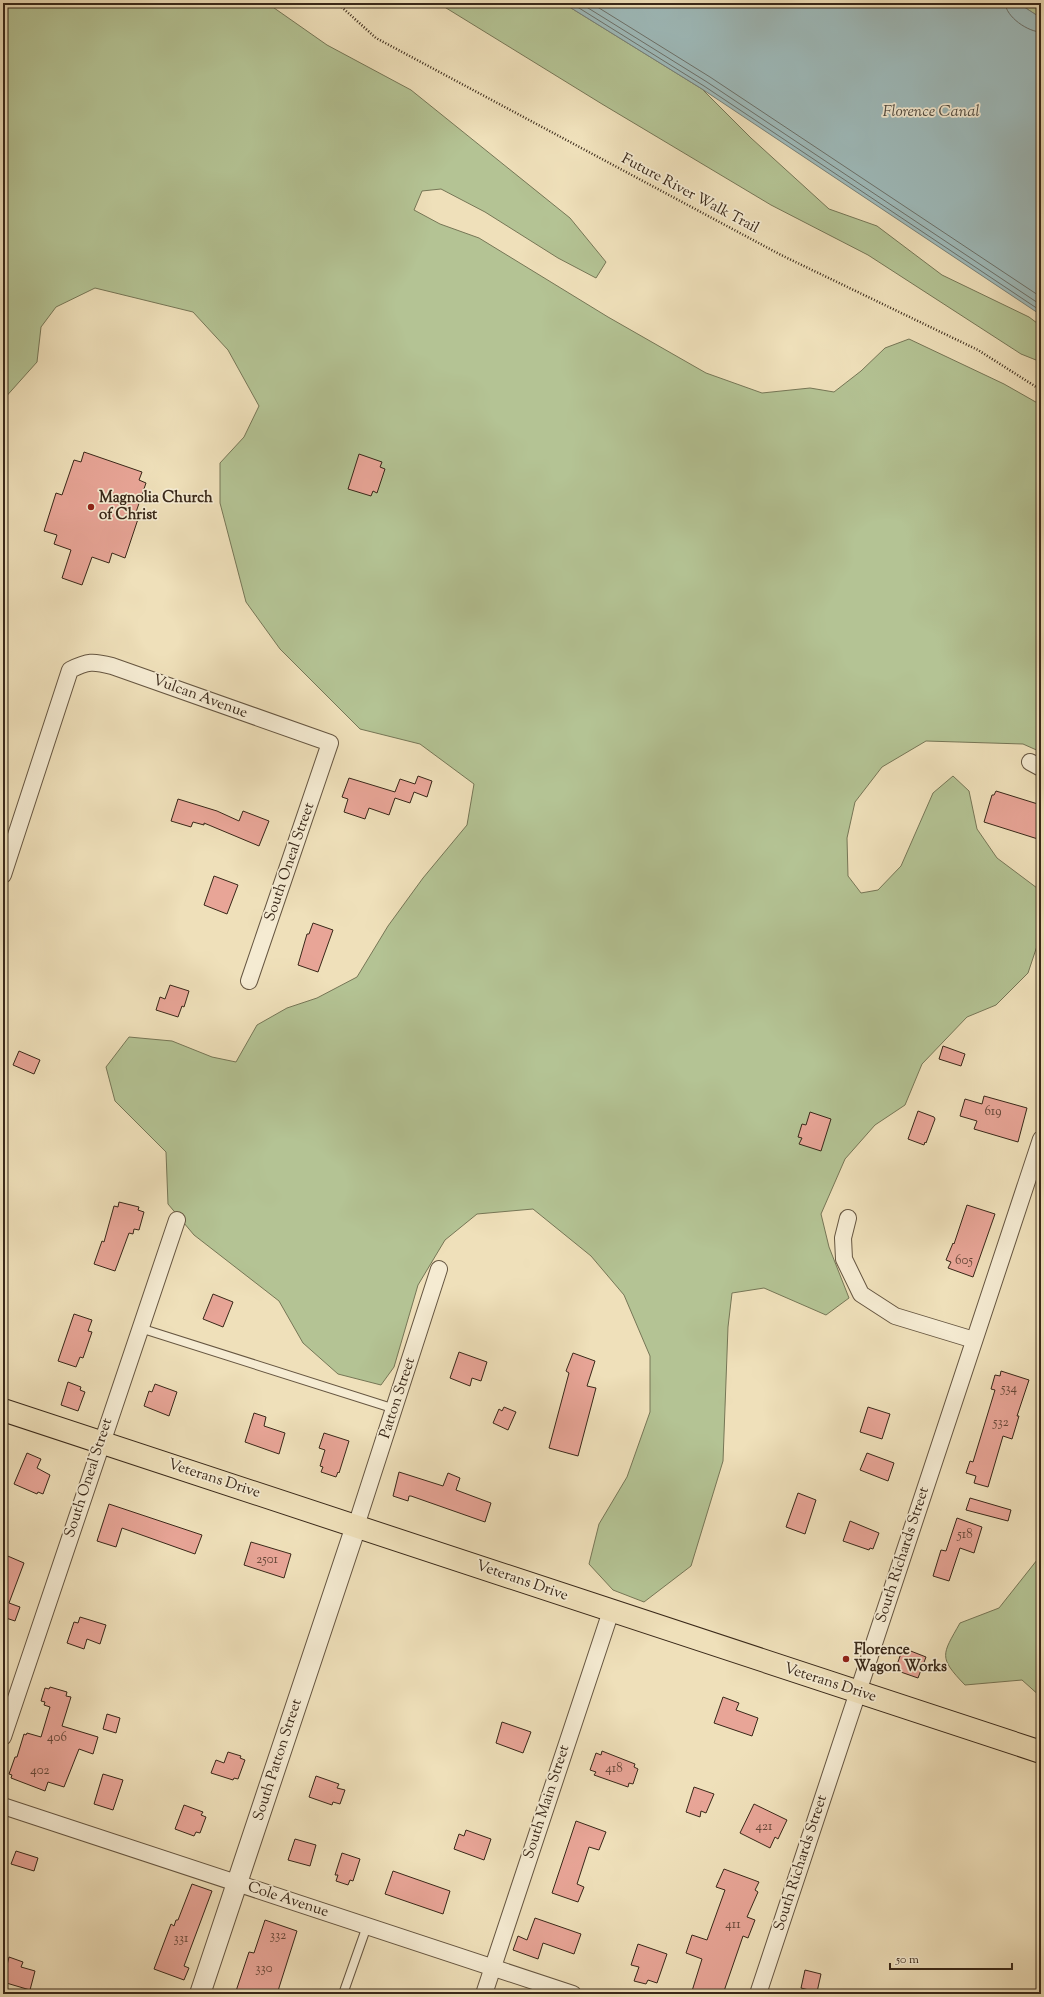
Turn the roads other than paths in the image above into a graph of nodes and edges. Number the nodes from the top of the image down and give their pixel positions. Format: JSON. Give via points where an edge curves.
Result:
{"nodes":[{"id":1,"x":330,"y":743,"type":"joint"},
{"id":2,"x":3,"y":875,"type":"edge"},
{"id":3,"x":249,"y":981,"type":"dead end"},
{"id":4,"x":1041,"y":1139,"type":"edge"},
{"id":5,"x":848,"y":1218,"type":"dead end"},
{"id":6,"x":177,"y":1220,"type":"dead end"},
{"id":7,"x":439,"y":1269,"type":"dead end"},
{"id":8,"x":140,"y":1328,"type":"junction"},
{"id":9,"x":974,"y":1340,"type":"junction"},
{"id":10,"x":394,"y":1409,"type":"junction"},
{"id":11,"x":3,"y":1410,"type":"edge"},
{"id":12,"x":102,"y":1442,"type":"junction"},
{"id":13,"x":356,"y":1526,"type":"junction"},
{"id":14,"x":611,"y":1611,"type":"junction"},
{"id":15,"x":858,"y":1692,"type":"junction"},
{"id":16,"x":3,"y":1737,"type":"edge"},
{"id":17,"x":1041,"y":1752,"type":"edge"},
{"id":18,"x":3,"y":1806,"type":"edge"},
{"id":19,"x":237,"y":1883,"type":"junction"},
{"id":20,"x":367,"y":1926,"type":"junction"},
{"id":21,"x":492,"y":1968,"type":"junction"},
{"id":22,"x":200,"y":1994,"type":"edge"},
{"id":23,"x":343,"y":1994,"type":"edge"},
{"id":24,"x":484,"y":1994,"type":"edge"},
{"id":25,"x":574,"y":1994,"type":"edge"},
{"id":26,"x":758,"y":1994,"type":"edge"}],
"edges":[{"from":1,"to":2,"type":"street","name":"Vulcan Avenue","via":[[112,666],[94,661],[84,663],[70,670]]},
{"from":1,"to":3,"type":"street","name":"South Oneal Street"},
{"from":4,"to":9,"type":"street","name":"South Richards Street"},
{"from":5,"to":9,"type":"street","via":[[843,1238],[844,1259],[861,1294],[895,1316]]},
{"from":6,"to":8,"type":"street","name":"South Oneal Street"},
{"from":7,"to":10,"type":"street","name":"Patton Street"},
{"from":8,"to":10,"type":"lane"},
{"from":8,"to":12,"type":"street","name":"South Oneal Street"},
{"from":9,"to":15,"type":"street","name":"South Richards Street"},
{"from":10,"to":13,"type":"street","name":"Patton Street"},
{"from":11,"to":12,"type":"main road","name":"Veterans Drive"},
{"from":12,"to":13,"type":"main road","name":"Veterans Drive"},
{"from":12,"to":16,"type":"street","name":"South Oneal Street"},
{"from":13,"to":14,"type":"main road","name":"Veterans Drive"},
{"from":13,"to":19,"type":"street","name":"South Patton Street"},
{"from":14,"to":15,"type":"main road","name":"Veterans Drive"},
{"from":14,"to":21,"type":"street","name":"South Main Street"},
{"from":15,"to":17,"type":"main road","name":"Veterans Drive"},
{"from":15,"to":26,"type":"street","name":"South Richards Street"},
{"from":18,"to":19,"type":"street","name":"Cole Avenue"},
{"from":19,"to":20,"type":"street","name":"Cole Avenue"},
{"from":19,"to":22,"type":"street","name":"South Patton Street"},
{"from":20,"to":21,"type":"street","name":"Cole Avenue"},
{"from":20,"to":23,"type":"lane"},
{"from":21,"to":24,"type":"street","name":"South Main Street"},
{"from":21,"to":25,"type":"street","name":"Cole Avenue"}]}
